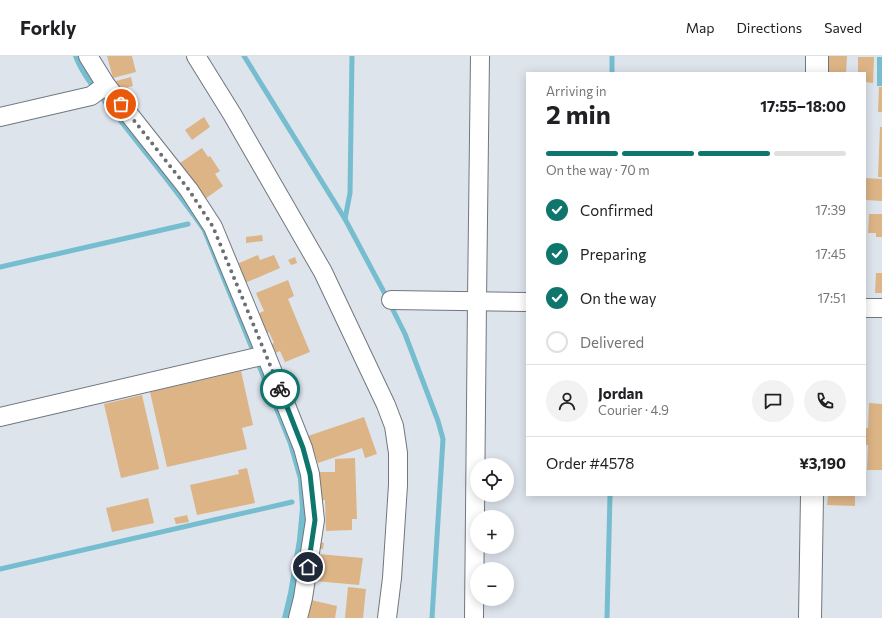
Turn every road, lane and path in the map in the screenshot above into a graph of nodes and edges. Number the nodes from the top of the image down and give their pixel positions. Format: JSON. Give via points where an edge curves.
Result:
{"nodes":[{"id":1,"x":88,"y":56,"type":"edge"},
{"id":2,"x":196,"y":56,"type":"edge"},
{"id":3,"x":480,"y":56,"type":"edge"},
{"id":4,"x":817,"y":56,"type":"edge"},
{"id":5,"x":817,"y":72,"type":"edge"},
{"id":6,"x":100,"y":90,"type":"junction"},
{"id":7,"x":0,"y":117,"type":"edge"},
{"id":8,"x":391,"y":300,"type":"dead end"},
{"id":9,"x":477,"y":301,"type":"junction"},
{"id":10,"x":526,"y":302,"type":"edge"},
{"id":11,"x":866,"y":308,"type":"edge"},
{"id":12,"x":882,"y":308,"type":"edge"},
{"id":13,"x":260,"y":357,"type":"junction"},
{"id":14,"x":0,"y":417,"type":"edge"},
{"id":15,"x":812,"y":496,"type":"edge"},
{"id":16,"x":298,"y":618,"type":"edge"},
{"id":17,"x":386,"y":618,"type":"edge"},
{"id":18,"x":474,"y":618,"type":"edge"},
{"id":19,"x":810,"y":618,"type":"edge"}],
"edges":[{"from":1,"to":6,"type":"street"},
{"from":2,"to":17,"type":"street","via":[[323,272],[394,426],[398,453],[398,485],[392,578]]},
{"from":3,"to":9,"type":"street"},
{"from":4,"to":5,"type":"street"},
{"from":6,"to":7,"type":"street"},
{"from":6,"to":13,"type":"street","via":[[189,190],[213,227]]},
{"from":8,"to":9,"type":"street"},
{"from":9,"to":10,"type":"street"},
{"from":9,"to":18,"type":"street"},
{"from":11,"to":12,"type":"street"},
{"from":13,"to":14,"type":"street"},
{"from":13,"to":16,"type":"street","via":[[303,448],[310,474],[315,520]]},
{"from":15,"to":19,"type":"street"}]}
